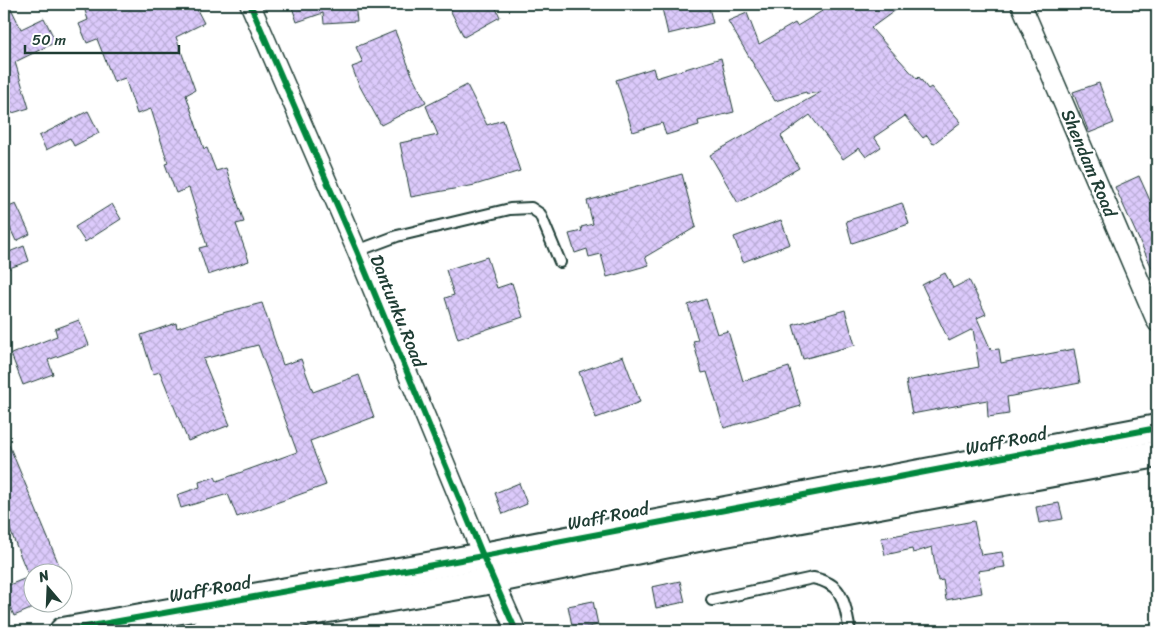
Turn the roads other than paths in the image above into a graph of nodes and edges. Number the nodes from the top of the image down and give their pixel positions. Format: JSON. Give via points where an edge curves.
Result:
{"nodes":[{"id":1,"x":250,"y":4,"type":"edge"},
{"id":2,"x":1022,"y":4,"type":"edge"},
{"id":3,"x":357,"y":251,"type":"junction"},
{"id":4,"x":560,"y":262,"type":"dead end"},
{"id":5,"x":1157,"y":322,"type":"edge"},
{"id":6,"x":1157,"y":428,"type":"edge"},
{"id":7,"x":1157,"y":454,"type":"edge"},
{"id":8,"x":483,"y":556,"type":"junction"},
{"id":9,"x":493,"y":580,"type":"junction"},
{"id":10,"x":712,"y":600,"type":"dead end"},
{"id":11,"x":63,"y":631,"type":"edge"},
{"id":12,"x":204,"y":631,"type":"edge"},
{"id":13,"x":516,"y":631,"type":"edge"},
{"id":14,"x":850,"y":631,"type":"edge"}],
"edges":[{"from":1,"to":3,"type":"street","name":"Dantunku Road"},
{"from":2,"to":5,"type":"street","name":"Shendam Road"},
{"from":3,"to":4,"type":"lane","via":[[397,236],[510,209],[531,208],[540,214]]},
{"from":3,"to":8,"type":"street","name":"Dantunku Road"},
{"from":6,"to":8,"type":"street","name":"Waff Road"},
{"from":7,"to":9,"type":"street","via":[[698,538]]},
{"from":8,"to":9,"type":"street","name":"Dantunku Road"},
{"from":8,"to":11,"type":"street","name":"Waff Road"},
{"from":9,"to":12,"type":"street"},
{"from":9,"to":13,"type":"street","name":"Dantunku Road"},
{"from":10,"to":14,"type":"lane","via":[[814,578],[838,589]]}]}
